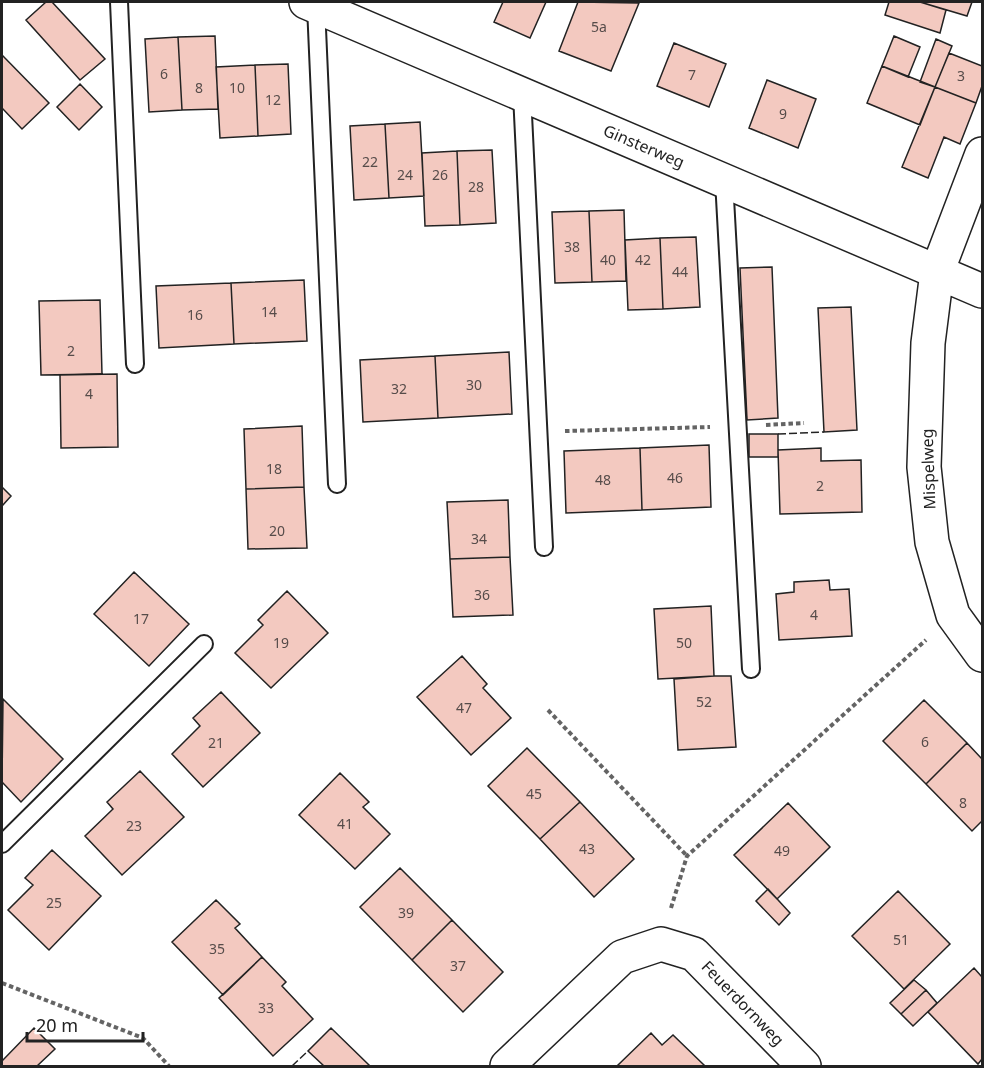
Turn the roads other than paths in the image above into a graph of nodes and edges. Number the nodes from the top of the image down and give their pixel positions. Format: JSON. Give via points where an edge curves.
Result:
{"nodes":[{"id":1,"x":119,"y":2,"type":"edge"},
{"id":2,"x":311,"y":4,"type":"edge"},
{"id":3,"x":522,"y":94,"type":"junction"},
{"id":4,"x":982,"y":154,"type":"edge"},
{"id":5,"x":724,"y":180,"type":"junction"},
{"id":6,"x":938,"y":272,"type":"junction"},
{"id":7,"x":982,"y":291,"type":"edge"},
{"id":8,"x":135,"y":364,"type":"dead end"},
{"id":9,"x":337,"y":484,"type":"dead end"},
{"id":10,"x":544,"y":547,"type":"dead end"},
{"id":11,"x":204,"y":644,"type":"dead end"},
{"id":12,"x":982,"y":655,"type":"edge"},
{"id":13,"x":751,"y":669,"type":"dead end"},
{"id":14,"x":2,"y":844,"type":"edge"},
{"id":15,"x":507,"y":1066,"type":"edge"},
{"id":16,"x":804,"y":1066,"type":"edge"}],
"edges":[{"from":1,"to":8,"type":"lane"},
{"from":2,"to":3,"type":"street","name":"Ginsterweg"},
{"from":2,"to":9,"type":"lane"},
{"from":3,"to":5,"type":"street","name":"Ginsterweg"},
{"from":3,"to":10,"type":"lane"},
{"from":4,"to":6,"type":"street","name":"Mispelweg"},
{"from":5,"to":6,"type":"street","name":"Ginsterweg"},
{"from":5,"to":13,"type":"lane"},
{"from":6,"to":7,"type":"street","name":"Ginsterweg"},
{"from":6,"to":12,"type":"street","name":"Mispelweg","via":[[928,344],[924,467],[933,543],[953,615]]},
{"from":11,"to":14,"type":"lane"},
{"from":15,"to":16,"type":"street","name":"Feuerdornweg","via":[[622,957],[661,944],[694,954]]}]}
